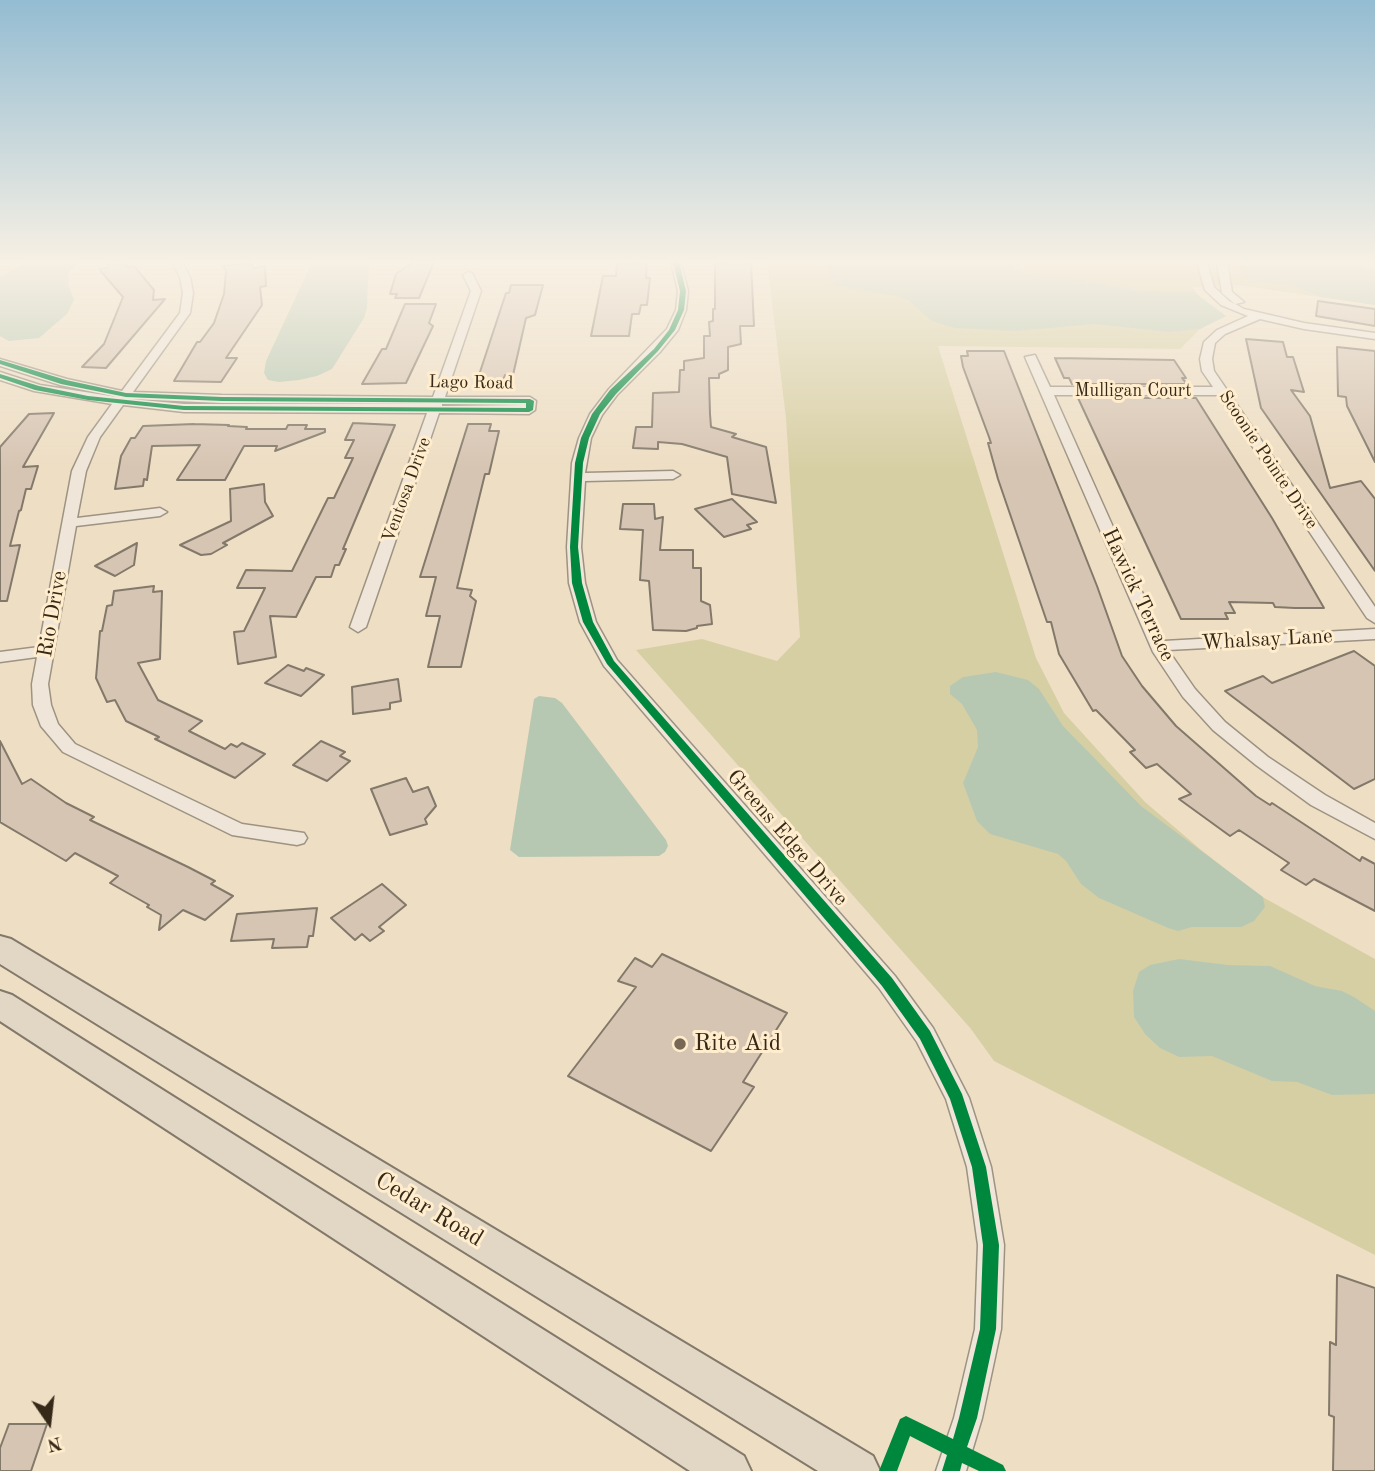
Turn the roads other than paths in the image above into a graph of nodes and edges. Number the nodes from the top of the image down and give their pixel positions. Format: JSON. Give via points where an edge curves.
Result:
{"nodes":[{"id":1,"x":172,"y":331,"type":"edge"},
{"id":2,"x":462,"y":331,"type":"edge"},
{"id":3,"x":672,"y":331,"type":"edge"},
{"id":4,"x":1224,"y":331,"type":"edge"},
{"id":5,"x":1344,"y":331,"type":"edge"},
{"id":6,"x":1375,"y":336,"type":"edge"},
{"id":7,"x":1031,"y":357,"type":"dead end"},
{"id":8,"x":0,"y":362,"type":"edge"},
{"id":9,"x":0,"y":376,"type":"edge"},
{"id":10,"x":1046,"y":391,"type":"junction"},
{"id":11,"x":1221,"y":391,"type":"junction"},
{"id":12,"x":122,"y":399,"type":"junction"},
{"id":13,"x":437,"y":404,"type":"junction"},
{"id":14,"x":673,"y":475,"type":"dead end"},
{"id":15,"x":578,"y":477,"type":"junction"},
{"id":16,"x":160,"y":512,"type":"dead end"},
{"id":17,"x":69,"y":523,"type":"junction"},
{"id":18,"x":1375,"y":618,"type":"edge"},
{"id":19,"x":358,"y":626,"type":"dead end"},
{"id":20,"x":1375,"y":634,"type":"edge"},
{"id":21,"x":1159,"y":646,"type":"junction"},
{"id":22,"x":46,"y":651,"type":"junction"},
{"id":23,"x":0,"y":657,"type":"edge"},
{"id":24,"x":1375,"y":832,"type":"edge"},
{"id":25,"x":297,"y":838,"type":"dead end"},
{"id":26,"x":0,"y":948,"type":"edge"},
{"id":27,"x":0,"y":1004,"type":"edge"},
{"id":28,"x":729,"y":1471,"type":"edge"},
{"id":29,"x":858,"y":1471,"type":"edge"},
{"id":30,"x":951,"y":1471,"type":"edge"}],
"edges":[{"from":1,"to":12,"type":"street","name":"Rio Drive"},
{"from":2,"to":13,"type":"street","name":"Ventosa Drive"},
{"from":3,"to":15,"type":"street","name":"Greens Edge Drive","via":[[612,391],[596,414],[585,438]]},
{"from":4,"to":11,"type":"street","name":"Scoonie Pointe Drive","via":[[1210,342],[1206,359]]},
{"from":5,"to":6,"type":"street"},
{"from":7,"to":10,"type":"street","name":"Hawick Terrace"},
{"from":8,"to":12,"type":"street","name":"Lago Road"},
{"from":9,"to":12,"type":"street","name":"Lago Road","via":[[59,393]]},
{"from":10,"to":11,"type":"street","name":"Mulligan Court"},
{"from":10,"to":21,"type":"street","name":"Hawick Terrace"},
{"from":11,"to":18,"type":"street","name":"Scoonie Pointe Drive"},
{"from":12,"to":13,"type":"street","name":"Lago Road","via":[[215,410]]},
{"from":12,"to":17,"type":"street","name":"Rio Drive","via":[[84,456]]},
{"from":13,"to":13,"type":"street","name":"Lago Road","via":[[529,410],[530,401]]},
{"from":13,"to":19,"type":"street","name":"Ventosa Drive"},
{"from":14,"to":15,"type":"street"},
{"from":15,"to":30,"type":"street","name":"Greens Edge Drive","via":[[577,583],[588,622],[610,662],[887,982],[926,1035],[957,1098],[979,1167],[991,1245],[988,1329]]},
{"from":16,"to":17,"type":"street"},
{"from":17,"to":22,"type":"street","name":"Rio Drive"},
{"from":20,"to":21,"type":"street","name":"Whalsay Lane"},
{"from":21,"to":24,"type":"street","name":"Hawick Terrace","via":[[1189,693],[1219,726],[1318,800]]},
{"from":22,"to":23,"type":"street"},
{"from":22,"to":25,"type":"street","name":"Rio Drive","via":[[40,684],[42,705],[50,726],[69,747],[239,830]]},
{"from":26,"to":29,"type":"main road","name":"Cedar Road"},
{"from":27,"to":28,"type":"main road"}]}
